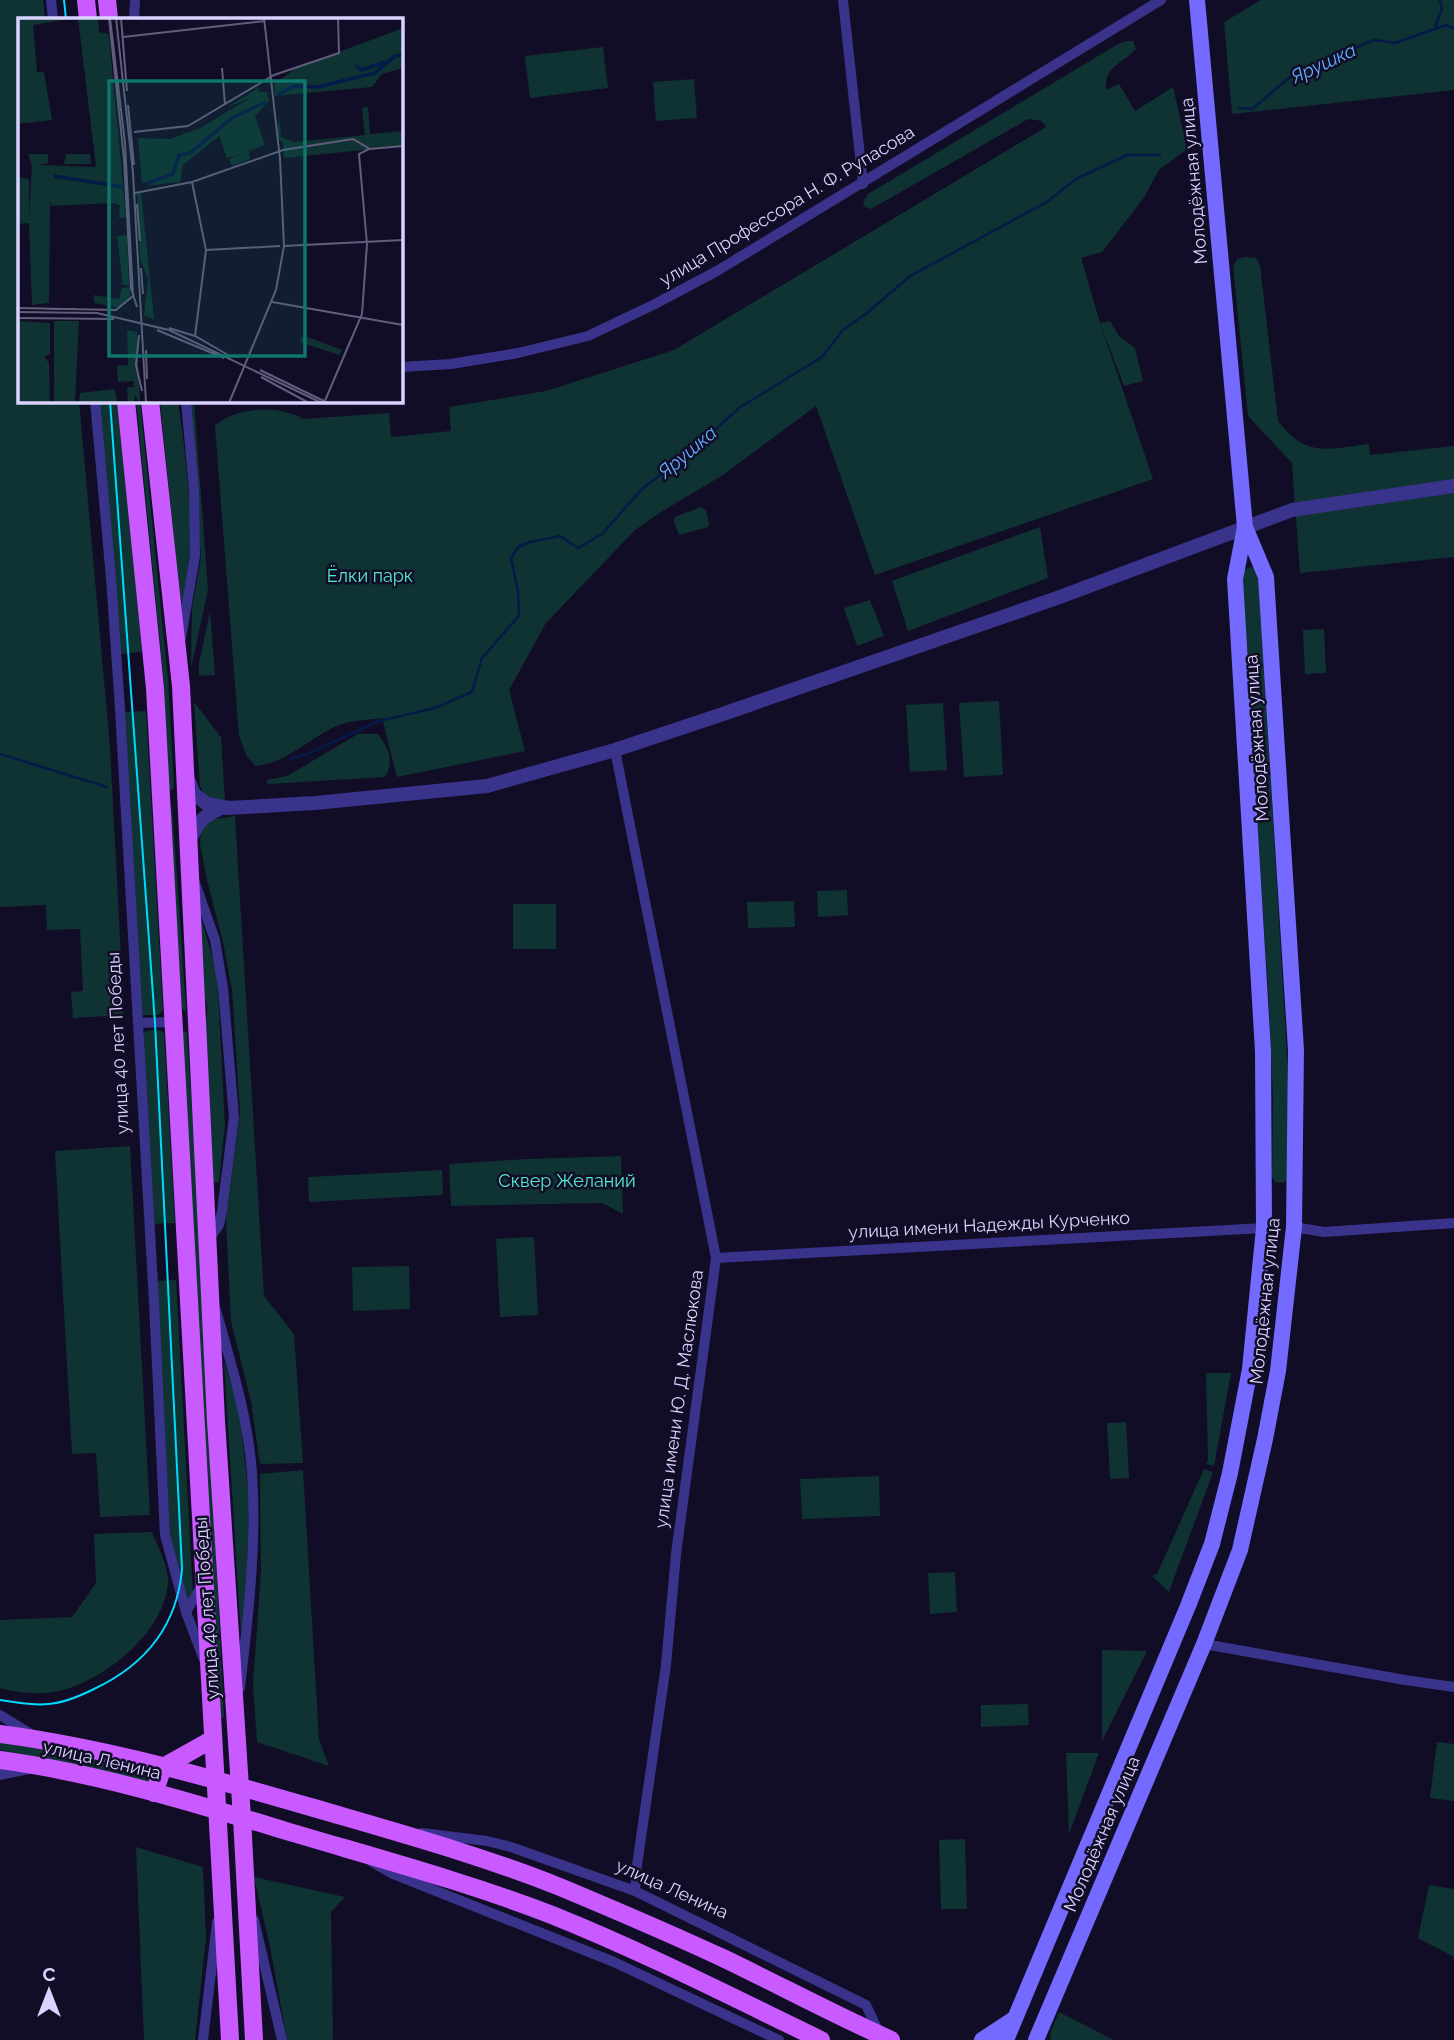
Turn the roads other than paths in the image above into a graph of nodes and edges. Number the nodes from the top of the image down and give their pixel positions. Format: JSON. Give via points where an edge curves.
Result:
{"nodes":[{"id":1,"x":51,"y":0,"type":"edge"},
{"id":2,"x":86,"y":0,"type":"edge"},
{"id":3,"x":107,"y":0,"type":"edge"},
{"id":4,"x":135,"y":0,"type":"edge"},
{"id":5,"x":843,"y":0,"type":"edge"},
{"id":6,"x":1161,"y":0,"type":"edge"},
{"id":7,"x":1198,"y":0,"type":"edge"},
{"id":8,"x":53,"y":18,"type":"edge"},
{"id":9,"x":88,"y":18,"type":"edge"},
{"id":10,"x":109,"y":18,"type":"edge"},
{"id":11,"x":134,"y":18,"type":"edge"},
{"id":12,"x":863,"y":184,"type":"junction"},
{"id":13,"x":402,"y":367,"type":"edge"},
{"id":14,"x":95,"y":402,"type":"edge"},
{"id":15,"x":126,"y":402,"type":"edge"},
{"id":16,"x":150,"y":402,"type":"edge"},
{"id":17,"x":186,"y":402,"type":"edge"},
{"id":18,"x":1454,"y":486,"type":"edge"},
{"id":19,"x":1245,"y":527,"type":"junction"},
{"id":20,"x":178,"y":654,"type":"junction"},
{"id":21,"x":615,"y":750,"type":"junction"},
{"id":22,"x":185,"y":773,"type":"junction"},
{"id":23,"x":161,"y":800,"type":"junction"},
{"id":24,"x":186,"y":800,"type":"junction"},
{"id":25,"x":221,"y":808,"type":"junction"},
{"id":26,"x":188,"y":844,"type":"junction"},
{"id":27,"x":189,"y":866,"type":"junction"},
{"id":28,"x":197,"y":1021,"type":"junction"},
{"id":29,"x":138,"y":1023,"type":"junction"},
{"id":30,"x":174,"y":1023,"type":"junction"},
{"id":31,"x":1454,"y":1223,"type":"edge"},
{"id":32,"x":1294,"y":1227,"type":"junction"},
{"id":33,"x":1264,"y":1228,"type":"junction"},
{"id":34,"x":208,"y":1242,"type":"junction"},
{"id":35,"x":716,"y":1258,"type":"junction"},
{"id":36,"x":210,"y":1285,"type":"junction"},
{"id":37,"x":204,"y":1582,"type":"junction"},
{"id":38,"x":186,"y":1612,"type":"junction"},
{"id":39,"x":1204,"y":1644,"type":"junction"},
{"id":40,"x":209,"y":1676,"type":"junction"},
{"id":41,"x":1454,"y":1686,"type":"edge"},
{"id":42,"x":0,"y":1715,"type":"edge"},
{"id":43,"x":236,"y":1719,"type":"junction"},
{"id":44,"x":212,"y":1720,"type":"junction"},
{"id":45,"x":0,"y":1734,"type":"edge"},
{"id":46,"x":237,"y":1738,"type":"junction"},
{"id":47,"x":39,"y":1739,"type":"junction"},
{"id":48,"x":213,"y":1747,"type":"junction"},
{"id":49,"x":0,"y":1760,"type":"edge"},
{"id":50,"x":36,"y":1765,"type":"junction"},
{"id":51,"x":163,"y":1767,"type":"junction"},
{"id":52,"x":0,"y":1773,"type":"edge"},
{"id":53,"x":188,"y":1773,"type":"junction"},
{"id":54,"x":215,"y":1780,"type":"junction"},
{"id":55,"x":240,"y":1786,"type":"junction"},
{"id":56,"x":155,"y":1793,"type":"junction"},
{"id":57,"x":302,"y":1805,"type":"junction"},
{"id":58,"x":217,"y":1811,"type":"junction"},
{"id":59,"x":242,"y":1818,"type":"junction"},
{"id":60,"x":377,"y":1826,"type":"junction"},
{"id":61,"x":294,"y":1833,"type":"junction"},
{"id":62,"x":355,"y":1851,"type":"junction"},
{"id":63,"x":246,"y":1886,"type":"junction"},
{"id":64,"x":222,"y":1888,"type":"junction"},
{"id":65,"x":635,"y":1891,"type":"junction"},
{"id":66,"x":1016,"y":2018,"type":"junction"},
{"id":67,"x":886,"y":2037,"type":"edge"},
{"id":68,"x":1039,"y":2038,"type":"edge"},
{"id":69,"x":203,"y":2040,"type":"edge"},
{"id":70,"x":230,"y":2040,"type":"edge"},
{"id":71,"x":254,"y":2040,"type":"edge"},
{"id":72,"x":282,"y":2040,"type":"edge"},
{"id":73,"x":779,"y":2040,"type":"edge"},
{"id":74,"x":821,"y":2040,"type":"edge"},
{"id":75,"x":982,"y":2040,"type":"edge"},
{"id":76,"x":1006,"y":2040,"type":"edge"}],
"edges":[{"from":1,"to":8,"type":"street"},
{"from":2,"to":9,"type":"main road"},
{"from":3,"to":10,"type":"main road"},
{"from":4,"to":11,"type":"street"},
{"from":5,"to":12,"type":"street"},
{"from":6,"to":12,"type":"street","name":"улица Профессора Н. Ф. Рупасова"},
{"from":7,"to":19,"type":"main road","name":"Молодёжная улица"},
{"from":12,"to":13,"type":"street","name":"улица Профессора Н. Ф. Рупасова","via":[[717,271],[589,335],[518,353]]},
{"from":14,"to":29,"type":"street","name":"улица 40 лет Победы","via":[[111,578]]},
{"from":15,"to":23,"type":"main road","name":"улица 40 лет Победы","via":[[155,688]]},
{"from":16,"to":20,"type":"main road","name":"улица 40 лет Победы"},
{"from":17,"to":20,"type":"street","name":"улица 40 лет Победы","via":[[195,556]]},
{"from":18,"to":19,"type":"street","via":[[1292,510]]},
{"from":19,"to":21,"type":"street","via":[[1057,598]]},
{"from":19,"to":32,"type":"main road","name":"Молодёжная улица","via":[[1266,578],[1296,1050]]},
{"from":19,"to":33,"type":"main road","name":"Молодёжная улица","via":[[1235,579],[1263,1051]]},
{"from":20,"to":22,"type":"main road","name":"улица 40 лет Победы"},
{"from":21,"to":25,"type":"street","via":[[487,786]]},
{"from":21,"to":35,"type":"street","name":"улица имени Ю. Д. Маслюкова"},
{"from":22,"to":24,"type":"main road","name":"улица 40 лет Победы"},
{"from":22,"to":25,"type":"street","via":[[194,793]]},
{"from":23,"to":24,"type":"main road"},
{"from":23,"to":30,"type":"main road","name":"улица 40 лет Победы"},
{"from":24,"to":26,"type":"main road","name":"улица 40 лет Победы"},
{"from":25,"to":26,"type":"street","via":[[197,824]]},
{"from":26,"to":27,"type":"main road","name":"улица 40 лет Победы"},
{"from":27,"to":28,"type":"main road","name":"улица 40 лет Победы"},
{"from":27,"to":34,"type":"street","name":"улица 40 лет Победы","via":[[215,940],[234,1117],[222,1211]]},
{"from":28,"to":30,"type":"main road"},
{"from":28,"to":34,"type":"main road","name":"улица 40 лет Победы"},
{"from":29,"to":30,"type":"street"},
{"from":29,"to":38,"type":"street","name":"улица 40 лет Победы","via":[[165,1535]]},
{"from":30,"to":37,"type":"main road","name":"улица 40 лет Победы"},
{"from":31,"to":32,"type":"street","via":[[1324,1232]]},
{"from":32,"to":33,"type":"main road"},
{"from":32,"to":39,"type":"main road","name":"Молодёжная улица","via":[[1278,1371],[1265,1439],[1240,1550]]},
{"from":33,"to":35,"type":"street","name":"улица имени Надежды Курченко"},
{"from":33,"to":66,"type":"main road","name":"Молодёжная улица","via":[[1250,1369],[1212,1544]]},
{"from":34,"to":36,"type":"main road","name":"улица 40 лет Победы"},
{"from":35,"to":65,"type":"street","name":"улица имени Ю. Д. Маслюкова"},
{"from":36,"to":43,"type":"main road","name":"улица 40 лет Победы"},
{"from":36,"to":43,"type":"street","name":"улица 40 лет Победы","via":[[242,1406],[252,1471],[252,1570]]},
{"from":37,"to":38,"type":"street"},
{"from":37,"to":40,"type":"main road","name":"улица 40 лет Победы"},
{"from":38,"to":40,"type":"street","name":"улица 40 лет Победы"},
{"from":39,"to":41,"type":"street"},
{"from":39,"to":68,"type":"main road","name":"Молодёжная улица"},
{"from":40,"to":44,"type":"main road","name":"улица 40 лет Победы"},
{"from":42,"to":47,"type":"street","name":"улица Ленина"},
{"from":43,"to":44,"type":"main road"},
{"from":43,"to":46,"type":"main road","name":"улица 40 лет Победы"},
{"from":44,"to":48,"type":"main road","name":"улица 40 лет Победы"},
{"from":45,"to":47,"type":"main road","name":"улица Ленина"},
{"from":46,"to":48,"type":"main road"},
{"from":46,"to":55,"type":"main road","name":"улица 40 лет Победы"},
{"from":47,"to":51,"type":"main road","name":"улица Ленина"},
{"from":48,"to":51,"type":"main road"},
{"from":48,"to":53,"type":"main road"},
{"from":48,"to":54,"type":"main road","name":"улица 40 лет Победы"},
{"from":49,"to":50,"type":"main road","name":"улица Ленина"},
{"from":50,"to":52,"type":"street"},
{"from":50,"to":56,"type":"main road","name":"улица Ленина"},
{"from":51,"to":53,"type":"main road","name":"улица Ленина"},
{"from":51,"to":56,"type":"main road"},
{"from":53,"to":54,"type":"main road","name":"улица Ленина"},
{"from":53,"to":56,"type":"main road"},
{"from":54,"to":55,"type":"main road","name":"улица Ленина"},
{"from":54,"to":58,"type":"main road","name":"улица 40 лет Победы"},
{"from":55,"to":57,"type":"main road","name":"улица Ленина"},
{"from":55,"to":59,"type":"main road","name":"улица 40 лет Победы"},
{"from":56,"to":58,"type":"main road","name":"улица Ленина"},
{"from":57,"to":60,"type":"main road","name":"улица Ленина"},
{"from":57,"to":61,"type":"main road"},
{"from":58,"to":59,"type":"main road","name":"улица Ленина"},
{"from":58,"to":64,"type":"main road","name":"улица 40 лет Победы"},
{"from":59,"to":61,"type":"main road","name":"улица Ленина"},
{"from":59,"to":63,"type":"main road","name":"улица 40 лет Победы"},
{"from":60,"to":65,"type":"street","name":"улица Ленина","via":[[487,1841]]},
{"from":60,"to":67,"type":"main road","name":"улица Ленина","via":[[559,1887],[723,1958]]},
{"from":61,"to":62,"type":"main road","name":"улица Ленина"},
{"from":62,"to":73,"type":"street","name":"улица Ленина","via":[[391,1873],[614,1962]]},
{"from":62,"to":74,"type":"main road","name":"улица Ленина","via":[[550,1914]]},
{"from":63,"to":64,"type":"main road"},
{"from":63,"to":71,"type":"main road","name":"улица 40 лет Победы"},
{"from":63,"to":72,"type":"street","name":"улица 40 лет Победы"},
{"from":64,"to":69,"type":"street","name":"улица 40 лет Победы"},
{"from":64,"to":70,"type":"main road","name":"улица 40 лет Победы"},
{"from":65,"to":67,"type":"street","name":"улица Ленина","via":[[866,2005]]},
{"from":66,"to":75,"type":"main road"},
{"from":66,"to":76,"type":"main road","name":"Молодёжная улица"}]}
